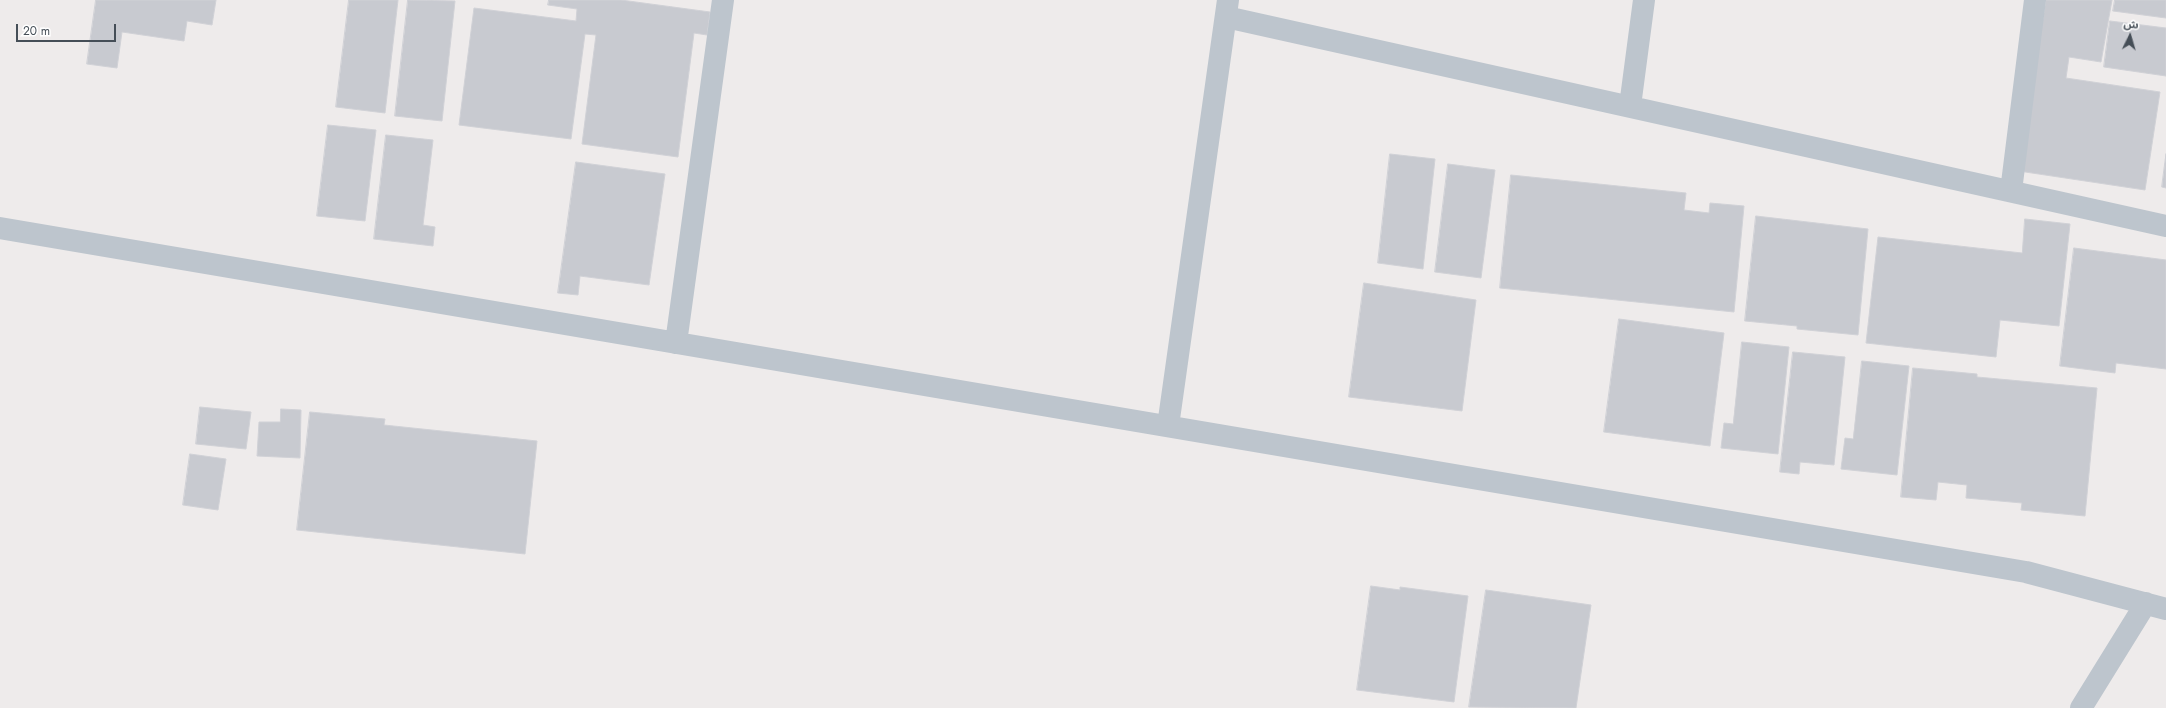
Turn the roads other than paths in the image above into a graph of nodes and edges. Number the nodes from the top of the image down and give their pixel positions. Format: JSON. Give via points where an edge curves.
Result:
{"nodes":[{"id":1,"x":723,"y":0,"type":"edge"},
{"id":2,"x":1644,"y":0,"type":"edge"},
{"id":3,"x":2034,"y":0,"type":"edge"},
{"id":4,"x":1227,"y":8,"type":"edge"},
{"id":5,"x":1630,"y":106,"type":"junction"},
{"id":6,"x":2011,"y":191,"type":"junction"},
{"id":7,"x":2166,"y":226,"type":"edge"},
{"id":8,"x":0,"y":228,"type":"edge"},
{"id":9,"x":676,"y":343,"type":"junction"},
{"id":10,"x":1168,"y":426,"type":"junction"},
{"id":11,"x":2156,"y":606,"type":"edge"},
{"id":12,"x":2081,"y":708,"type":"edge"}],
"edges":[{"from":1,"to":9,"type":"street"},
{"from":2,"to":5,"type":"street"},
{"from":3,"to":6,"type":"street"},
{"from":4,"to":5,"type":"street"},
{"from":4,"to":10,"type":"street"},
{"from":5,"to":6,"type":"street"},
{"from":6,"to":7,"type":"street"},
{"from":8,"to":9,"type":"street"},
{"from":9,"to":10,"type":"street"},
{"from":10,"to":11,"type":"street","via":[[2026,572]]},
{"from":11,"to":12,"type":"street"}]}
